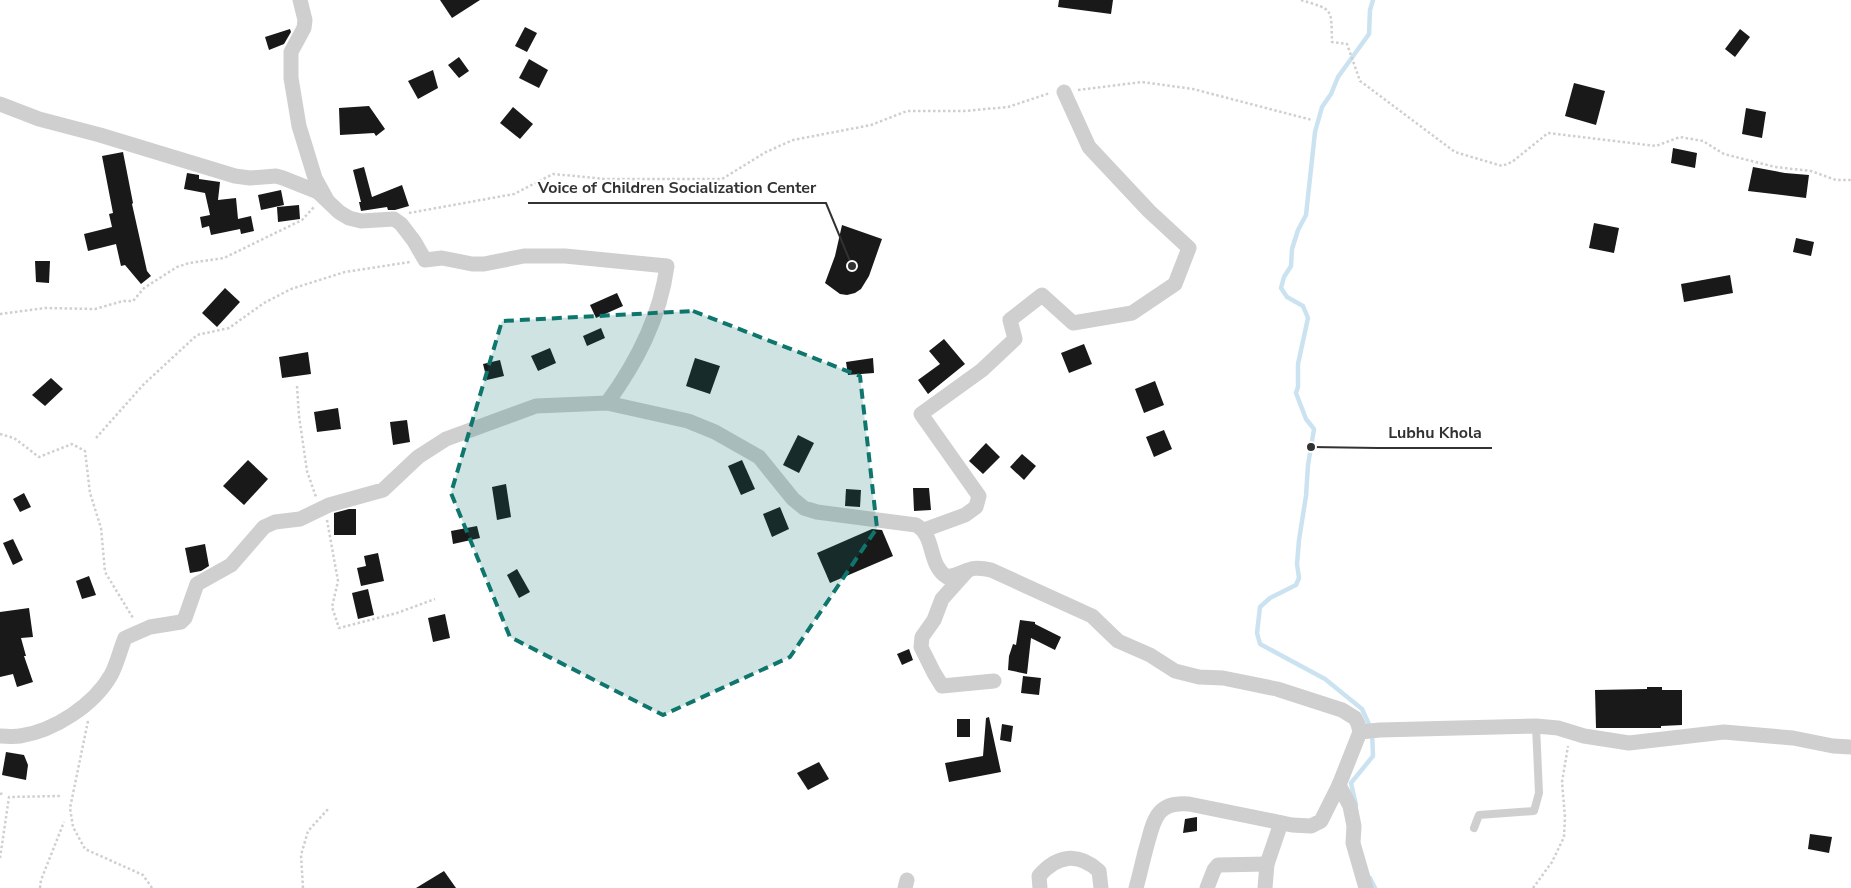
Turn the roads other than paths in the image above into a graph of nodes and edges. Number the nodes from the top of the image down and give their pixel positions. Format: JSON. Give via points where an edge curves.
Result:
{"nodes":[{"id":1,"x":300,"y":0,"type":"edge"},
{"id":2,"x":1064,"y":92,"type":"road end"},
{"id":3,"x":0,"y":104,"type":"edge"},
{"id":4,"x":326,"y":200,"type":"junction"},
{"id":5,"x":607,"y":403,"type":"junction"},
{"id":6,"x":924,"y":530,"type":"junction"},
{"id":7,"x":969,"y":568,"type":"junction"},
{"id":8,"x":994,"y":681,"type":"dead end"},
{"id":9,"x":1536,"y":726,"type":"junction"},
{"id":10,"x":1369,"y":731,"type":"junction"},
{"id":11,"x":0,"y":736,"type":"edge"},
{"id":12,"x":1851,"y":747,"type":"edge"},
{"id":13,"x":1339,"y":785,"type":"junction"},
{"id":14,"x":1281,"y":823,"type":"junction"},
{"id":15,"x":1474,"y":828,"type":"dead end"},
{"id":16,"x":1267,"y":864,"type":"junction"},
{"id":17,"x":1040,"y":888,"type":"edge"},
{"id":18,"x":1101,"y":888,"type":"edge"},
{"id":19,"x":1136,"y":888,"type":"edge"},
{"id":20,"x":1208,"y":888,"type":"edge"},
{"id":21,"x":1265,"y":888,"type":"edge"},
{"id":22,"x":1366,"y":888,"type":"edge"}],
"edges":[{"from":1,"to":4,"type":"street","via":[[305,20],[291,52],[291,78],[302,134],[315,178]]},
{"from":2,"to":6,"type":"street","via":[[1089,147],[1189,248],[1176,284],[1132,314],[1073,323],[1042,295],[1010,320],[1015,339],[982,370],[921,414],[979,496],[976,507],[970,511]]},
{"from":3,"to":4,"type":"street","via":[[39,119],[110,137],[235,176],[283,178],[318,192]]},
{"from":4,"to":5,"type":"street","via":[[339,212],[362,222],[394,219],[414,241],[425,260],[442,258],[484,264],[524,256],[565,256],[667,266],[665,285],[644,345]]},
{"from":5,"to":6,"type":"street","via":[[688,421],[722,436],[759,457],[804,508],[916,525]]},
{"from":5,"to":11,"type":"street","via":[[536,406],[503,418],[446,439],[418,457],[383,490],[264,528],[231,565],[197,584],[181,622],[150,627],[125,638],[111,675],[92,700],[76,713],[41,730],[20,736]]},
{"from":6,"to":7,"type":"street","via":[[940,572],[947,577]]},
{"from":7,"to":8,"type":"street","via":[[942,599],[934,620],[922,637],[921,647],[942,686]]},
{"from":7,"to":10,"type":"street","via":[[981,567],[1008,576],[1092,616],[1118,641],[1150,655],[1175,671],[1277,689],[1342,710]]},
{"from":9,"to":10,"type":"street"},
{"from":9,"to":12,"type":"street","via":[[1629,743],[1724,732]]},
{"from":9,"to":15,"type":"lane","via":[[1539,793],[1534,811],[1479,815]]},
{"from":10,"to":13,"type":"street"},
{"from":13,"to":14,"type":"street","via":[[1321,821],[1311,826]]},
{"from":13,"to":22,"type":"street","via":[[1350,806],[1353,844]]},
{"from":14,"to":16,"type":"street"},
{"from":14,"to":19,"type":"street","via":[[1189,804],[1165,808],[1153,820]]},
{"from":16,"to":20,"type":"street","via":[[1218,864]]},
{"from":16,"to":21,"type":"street"},
{"from":17,"to":18,"type":"street","via":[[1039,876],[1046,867],[1068,858],[1091,864],[1099,872]]}]}
